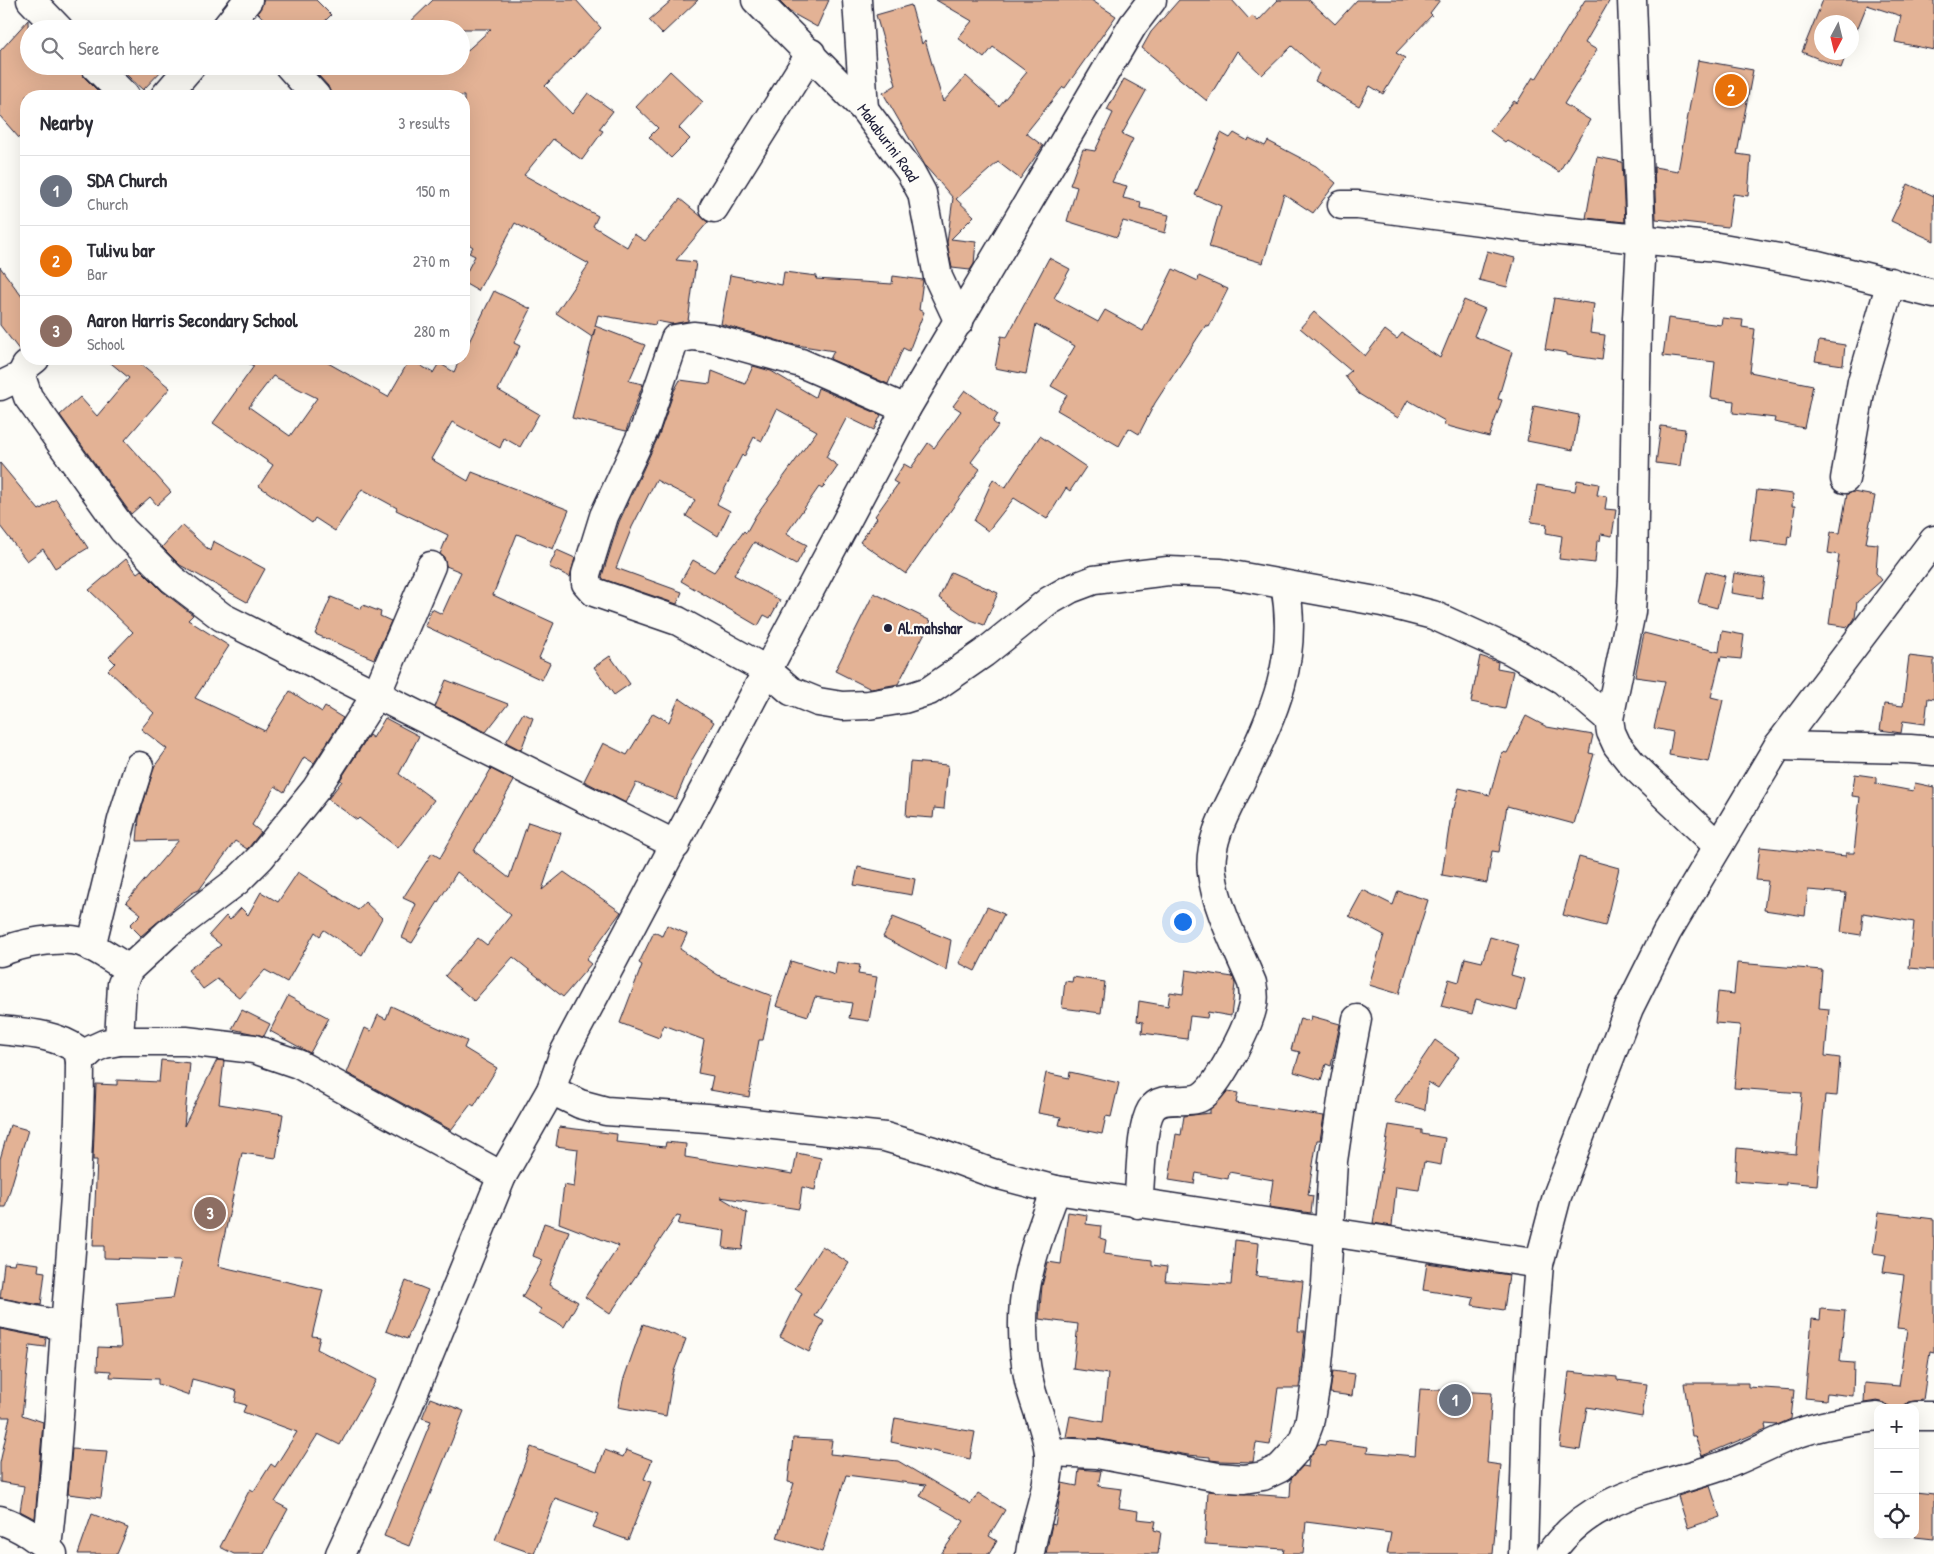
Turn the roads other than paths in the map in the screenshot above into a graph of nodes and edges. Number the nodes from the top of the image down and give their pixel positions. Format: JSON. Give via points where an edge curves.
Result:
{"nodes":[{"id":1,"x":31,"y":0,"type":"edge"},
{"id":2,"x":756,"y":0,"type":"edge"},
{"id":3,"x":857,"y":0,"type":"edge"},
{"id":4,"x":1152,"y":0,"type":"edge"},
{"id":5,"x":1632,"y":0,"type":"edge"},
{"id":6,"x":50,"y":20,"type":"edge"},
{"id":7,"x":810,"y":53,"type":"junction"},
{"id":8,"x":104,"y":75,"type":"edge"},
{"id":9,"x":183,"y":75,"type":"edge"},
{"id":10,"x":297,"y":75,"type":"edge"},
{"id":11,"x":118,"y":90,"type":"edge"},
{"id":12,"x":170,"y":90,"type":"edge"},
{"id":13,"x":311,"y":90,"type":"edge"},
{"id":14,"x":864,"y":109,"type":"junction"},
{"id":15,"x":1342,"y":205,"type":"dead end"},
{"id":16,"x":714,"y":208,"type":"dead end"},
{"id":17,"x":1641,"y":240,"type":"junction"},
{"id":18,"x":1891,"y":282,"type":"junction"},
{"id":19,"x":1934,"y":294,"type":"edge"},
{"id":20,"x":959,"y":322,"type":"junction"},
{"id":21,"x":19,"y":374,"type":"edge"},
{"id":22,"x":906,"y":409,"type":"junction"},
{"id":23,"x":1845,"y":479,"type":"dead end"},
{"id":24,"x":1934,"y":540,"type":"edge"},
{"id":25,"x":431,"y":566,"type":"dead end"},
{"id":26,"x":1285,"y":586,"type":"junction"},
{"id":27,"x":768,"y":671,"type":"junction"},
{"id":28,"x":376,"y":695,"type":"junction"},
{"id":29,"x":1609,"y":719,"type":"junction"},
{"id":30,"x":1778,"y":746,"type":"junction"},
{"id":31,"x":1934,"y":751,"type":"edge"},
{"id":32,"x":139,"y":766,"type":"dead end"},
{"id":33,"x":676,"y":845,"type":"junction"},
{"id":34,"x":1718,"y":846,"type":"junction"},
{"id":35,"x":91,"y":946,"type":"junction"},
{"id":36,"x":0,"y":952,"type":"edge"},
{"id":37,"x":129,"y":969,"type":"junction"},
{"id":38,"x":1357,"y":1019,"type":"dead end"},
{"id":39,"x":0,"y":1030,"type":"edge"},
{"id":40,"x":120,"y":1041,"type":"junction"},
{"id":41,"x":80,"y":1061,"type":"junction"},
{"id":42,"x":551,"y":1090,"type":"junction"},
{"id":43,"x":502,"y":1176,"type":"junction"},
{"id":44,"x":1056,"y":1190,"type":"junction"},
{"id":45,"x":1138,"y":1204,"type":"junction"},
{"id":46,"x":1329,"y":1231,"type":"junction"},
{"id":47,"x":1539,"y":1264,"type":"junction"},
{"id":48,"x":0,"y":1313,"type":"edge"},
{"id":49,"x":65,"y":1326,"type":"junction"},
{"id":50,"x":1919,"y":1416,"type":"edge"},
{"id":51,"x":1934,"y":1416,"type":"edge"},
{"id":52,"x":1874,"y":1417,"type":"edge"},
{"id":53,"x":1049,"y":1452,"type":"junction"},
{"id":54,"x":0,"y":1520,"type":"edge"},
{"id":55,"x":50,"y":1550,"type":"edge"},
{"id":56,"x":340,"y":1554,"type":"edge"},
{"id":57,"x":1030,"y":1554,"type":"edge"},
{"id":58,"x":1522,"y":1554,"type":"edge"},
{"id":59,"x":1550,"y":1554,"type":"edge"}],
"edges":[{"from":1,"to":6,"type":"street"},
{"from":2,"to":7,"type":"street","name":"Makaburini Road"},
{"from":3,"to":14,"type":"street"},
{"from":4,"to":20,"type":"street","via":[[1133,25],[1031,194]]},
{"from":5,"to":17,"type":"street"},
{"from":7,"to":14,"type":"street","name":"Makaburini Road"},
{"from":7,"to":16,"type":"street"},
{"from":8,"to":11,"type":"street"},
{"from":9,"to":12,"type":"street"},
{"from":10,"to":13,"type":"street"},
{"from":14,"to":20,"type":"street","name":"Makaburini Road","via":[[910,170],[922,193],[938,277]]},
{"from":15,"to":17,"type":"street"},
{"from":17,"to":18,"type":"street","via":[[1717,247]]},
{"from":17,"to":29,"type":"street","via":[[1631,612]]},
{"from":18,"to":19,"type":"street"},
{"from":18,"to":23,"type":"street","via":[[1862,381]]},
{"from":20,"to":22,"type":"street"},
{"from":21,"to":28,"type":"street","via":[[28,397],[118,522],[172,579],[222,617]]},
{"from":22,"to":27,"type":"street"},
{"from":22,"to":27,"type":"street","via":[[801,362],[711,338],[675,339],[644,428],[604,516],[586,583],[594,592],[678,620]]},
{"from":24,"to":30,"type":"street"},
{"from":25,"to":28,"type":"street"},
{"from":26,"to":27,"type":"street","via":[[1245,576],[1194,572],[1144,573],[1094,580],[1049,601],[984,653],[929,691],[868,705],[842,706],[818,702],[791,691]]},
{"from":26,"to":29,"type":"street","via":[[1382,602],[1441,618],[1563,680]]},
{"from":26,"to":45,"type":"street","via":[[1290,630],[1282,686],[1223,818],[1211,871],[1215,892],[1252,983],[1252,1010],[1208,1091],[1198,1098],[1164,1101],[1151,1110],[1145,1129]]},
{"from":27,"to":33,"type":"street"},
{"from":28,"to":33,"type":"street"},
{"from":28,"to":37,"type":"street","via":[[316,789],[261,857],[237,881],[167,934]]},
{"from":29,"to":34,"type":"street","via":[[1617,745],[1633,764]]},
{"from":30,"to":31,"type":"street"},
{"from":30,"to":34,"type":"street"},
{"from":32,"to":35,"type":"street","via":[[122,820]]},
{"from":33,"to":42,"type":"street","via":[[564,1053]]},
{"from":34,"to":47,"type":"street","via":[[1628,1008],[1557,1196]]},
{"from":35,"to":36,"type":"street","via":[[79,941],[59,940]]},
{"from":35,"to":37,"type":"street"},
{"from":37,"to":40,"type":"street","via":[[122,984]]},
{"from":38,"to":46,"type":"street","via":[[1333,1161]]},
{"from":39,"to":41,"type":"street","via":[[66,1042],[78,1050]]},
{"from":40,"to":41,"type":"street","via":[[93,1049]]},
{"from":40,"to":43,"type":"street","via":[[186,1041],[254,1048],[298,1064]]},
{"from":41,"to":49,"type":"street","via":[[78,1171]]},
{"from":42,"to":43,"type":"street"},
{"from":42,"to":44,"type":"street","via":[[580,1104],[606,1111],[885,1137],[992,1173]]},
{"from":43,"to":56,"type":"street","via":[[405,1414]]},
{"from":44,"to":45,"type":"street"},
{"from":44,"to":53,"type":"street","via":[[1037,1241],[1022,1301],[1021,1342]]},
{"from":45,"to":46,"type":"street"},
{"from":46,"to":47,"type":"street"},
{"from":46,"to":53,"type":"street","via":[[1309,1424],[1303,1440],[1280,1468],[1263,1476],[1244,1479],[1097,1454]]},
{"from":47,"to":58,"type":"street"},
{"from":48,"to":49,"type":"street"},
{"from":49,"to":55,"type":"street"},
{"from":50,"to":51,"type":"street"},
{"from":52,"to":59,"type":"street","via":[[1837,1422],[1796,1434],[1724,1466],[1633,1492],[1577,1524]]},
{"from":53,"to":57,"type":"street","via":[[1049,1470],[1032,1533]]},
{"from":54,"to":55,"type":"street"}]}
